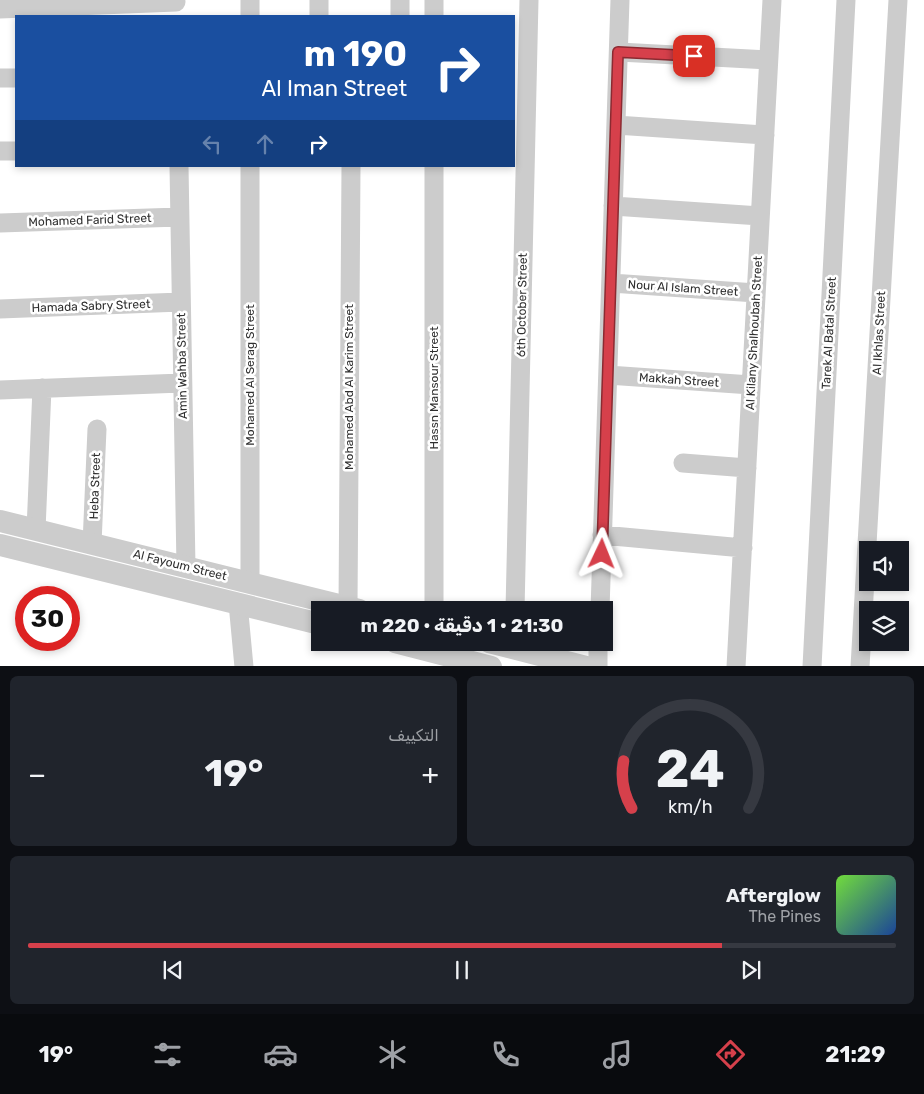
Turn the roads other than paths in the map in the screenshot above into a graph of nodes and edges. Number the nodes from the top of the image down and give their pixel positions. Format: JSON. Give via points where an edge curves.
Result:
{"nodes":[{"id":1,"x":250,"y":0,"type":"edge"},
{"id":2,"x":319,"y":0,"type":"edge"},
{"id":3,"x":400,"y":0,"type":"edge"},
{"id":4,"x":434,"y":0,"type":"edge"},
{"id":5,"x":528,"y":0,"type":"edge"},
{"id":6,"x":620,"y":0,"type":"edge"},
{"id":7,"x":772,"y":0,"type":"edge"},
{"id":8,"x":846,"y":0,"type":"edge"},
{"id":9,"x":898,"y":0,"type":"edge"},
{"id":10,"x":176,"y":6,"type":"edge"},
{"id":11,"x":0,"y":9,"type":"edge"},
{"id":12,"x":250,"y":15,"type":"edge"},
{"id":13,"x":319,"y":15,"type":"edge"},
{"id":14,"x":400,"y":15,"type":"edge"},
{"id":15,"x":434,"y":15,"type":"edge"},
{"id":16,"x":618,"y":52,"type":"junction"},
{"id":17,"x":768,"y":60,"type":"junction"},
{"id":18,"x":0,"y":78,"type":"edge"},
{"id":19,"x":15,"y":78,"type":"edge"},
{"id":20,"x":616,"y":125,"type":"junction"},
{"id":21,"x":765,"y":135,"type":"junction"},
{"id":22,"x":0,"y":151,"type":"edge"},
{"id":23,"x":15,"y":151,"type":"edge"},
{"id":24,"x":178,"y":167,"type":"edge"},
{"id":25,"x":250,"y":167,"type":"edge"},
{"id":26,"x":351,"y":167,"type":"edge"},
{"id":27,"x":434,"y":167,"type":"edge"},
{"id":28,"x":613,"y":206,"type":"junction"},
{"id":29,"x":180,"y":216,"type":"junction"},
{"id":30,"x":760,"y":216,"type":"junction"},
{"id":31,"x":0,"y":223,"type":"edge"},
{"id":32,"x":611,"y":283,"type":"junction"},
{"id":33,"x":756,"y":293,"type":"junction"},
{"id":34,"x":181,"y":302,"type":"junction"},
{"id":35,"x":0,"y":309,"type":"edge"},
{"id":36,"x":608,"y":375,"type":"junction"},
{"id":37,"x":182,"y":383,"type":"junction"},
{"id":38,"x":751,"y":385,"type":"junction"},
{"id":39,"x":42,"y":388,"type":"junction"},
{"id":40,"x":0,"y":390,"type":"edge"},
{"id":41,"x":97,"y":429,"type":"dead end"},
{"id":42,"x":683,"y":463,"type":"dead end"},
{"id":43,"x":747,"y":468,"type":"junction"},
{"id":44,"x":0,"y":521,"type":"edge"},
{"id":45,"x":36,"y":530,"type":"junction"},
{"id":46,"x":602,"y":535,"type":"junction"},
{"id":47,"x":92,"y":544,"type":"junction"},
{"id":48,"x":0,"y":545,"type":"edge"},
{"id":49,"x":743,"y":548,"type":"junction"},
{"id":50,"x":186,"y":567,"type":"junction"},
{"id":51,"x":250,"y":583,"type":"junction"},
{"id":52,"x":322,"y":601,"type":"edge"},
{"id":53,"x":354,"y":601,"type":"edge"},
{"id":54,"x":434,"y":601,"type":"edge"},
{"id":55,"x":514,"y":601,"type":"edge"},
{"id":56,"x":600,"y":601,"type":"edge"},
{"id":57,"x":238,"y":603,"type":"junction"},
{"id":58,"x":311,"y":622,"type":"edge"},
{"id":59,"x":431,"y":651,"type":"edge"},
{"id":60,"x":532,"y":651,"type":"edge"},
{"id":61,"x":598,"y":651,"type":"edge"},
{"id":62,"x":244,"y":666,"type":"edge"},
{"id":63,"x":491,"y":666,"type":"edge"},
{"id":64,"x":586,"y":666,"type":"edge"},
{"id":65,"x":598,"y":666,"type":"edge"},
{"id":66,"x":736,"y":666,"type":"edge"},
{"id":67,"x":812,"y":666,"type":"edge"},
{"id":68,"x":860,"y":666,"type":"edge"}],
"edges":[{"from":1,"to":12,"type":"street"},
{"from":2,"to":13,"type":"street"},
{"from":3,"to":14,"type":"street"},
{"from":4,"to":15,"type":"street"},
{"from":5,"to":55,"type":"street","name":"6th October Street"},
{"from":6,"to":16,"type":"street"},
{"from":7,"to":17,"type":"street","name":"Al Kilany Shalhoubah Street"},
{"from":8,"to":67,"type":"street","name":"Tarek Al Batal Street"},
{"from":9,"to":68,"type":"street","name":"Al Ikhlas Street"},
{"from":10,"to":11,"type":"street"},
{"from":16,"to":17,"type":"street"},
{"from":16,"to":20,"type":"street"},
{"from":17,"to":21,"type":"street","name":"Al Kilany Shalhoubah Street"},
{"from":18,"to":19,"type":"street"},
{"from":20,"to":21,"type":"street"},
{"from":20,"to":28,"type":"street"},
{"from":21,"to":30,"type":"street","name":"Al Kilany Shalhoubah Street"},
{"from":22,"to":23,"type":"street"},
{"from":24,"to":29,"type":"street","name":"Amin Wahba Street"},
{"from":25,"to":51,"type":"street","name":"Mohamed Al Serag Street"},
{"from":26,"to":53,"type":"street","name":"Mohamed Abd Al Karim Street"},
{"from":27,"to":54,"type":"street","name":"Hassn Mansour Street"},
{"from":28,"to":30,"type":"street"},
{"from":28,"to":32,"type":"street"},
{"from":29,"to":31,"type":"street","name":"Mohamed Farid Street"},
{"from":29,"to":34,"type":"street","name":"Amin Wahba Street"},
{"from":30,"to":33,"type":"street","name":"Al Kilany Shalhoubah Street"},
{"from":32,"to":33,"type":"street","name":"Nour Al Islam Street"},
{"from":32,"to":36,"type":"street"},
{"from":33,"to":38,"type":"street","name":"Al Kilany Shalhoubah Street"},
{"from":34,"to":35,"type":"street","name":"Hamada Sabry Street"},
{"from":34,"to":37,"type":"street","name":"Amin Wahba Street"},
{"from":36,"to":38,"type":"street","name":"Makkah Street"},
{"from":36,"to":46,"type":"street"},
{"from":37,"to":39,"type":"street"},
{"from":37,"to":50,"type":"street","name":"Amin Wahba Street"},
{"from":38,"to":43,"type":"street","name":"Al Kilany Shalhoubah Street"},
{"from":39,"to":40,"type":"street"},
{"from":39,"to":45,"type":"street"},
{"from":41,"to":47,"type":"street","name":"Heba Street"},
{"from":42,"to":43,"type":"street"},
{"from":43,"to":49,"type":"street","name":"Al Kilany Shalhoubah Street"},
{"from":44,"to":45,"type":"street","name":"Al Fayoum Street"},
{"from":45,"to":47,"type":"street","name":"Al Fayoum Street"},
{"from":46,"to":49,"type":"street"},
{"from":46,"to":56,"type":"street"},
{"from":47,"to":50,"type":"street","name":"Al Fayoum Street"},
{"from":48,"to":57,"type":"street","name":"Al Fayoum Street"},
{"from":49,"to":66,"type":"street","name":"Al Kilany Shalhoubah Street"},
{"from":50,"to":51,"type":"street","name":"Al Fayoum Street"},
{"from":51,"to":52,"type":"street","name":"Al Fayoum Street"},
{"from":57,"to":58,"type":"street","name":"Al Fayoum Street"},
{"from":57,"to":62,"type":"street"},
{"from":59,"to":63,"type":"street"},
{"from":60,"to":64,"type":"street"},
{"from":61,"to":65,"type":"street"}]}
